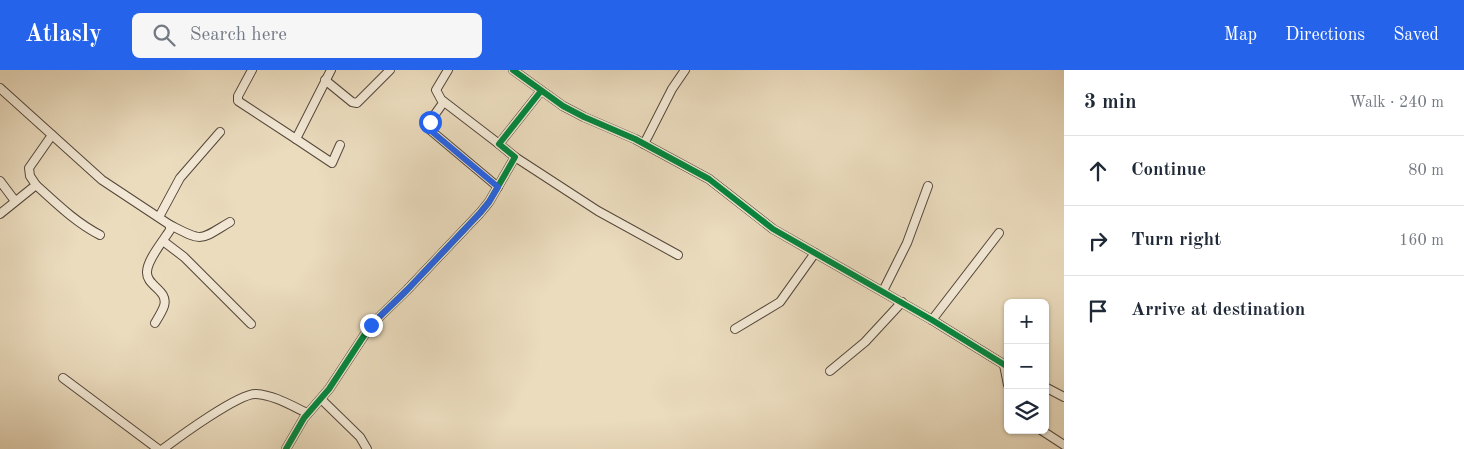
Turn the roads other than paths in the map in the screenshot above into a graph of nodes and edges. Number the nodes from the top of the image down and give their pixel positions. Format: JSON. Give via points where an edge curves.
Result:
{"nodes":[{"id":1,"x":252,"y":70,"type":"edge"},
{"id":2,"x":331,"y":70,"type":"edge"},
{"id":3,"x":390,"y":70,"type":"edge"},
{"id":4,"x":448,"y":70,"type":"edge"},
{"id":5,"x":513,"y":70,"type":"edge"},
{"id":6,"x":685,"y":70,"type":"edge"},
{"id":7,"x":325,"y":80,"type":"junction"},
{"id":8,"x":0,"y":88,"type":"edge"},
{"id":9,"x":541,"y":90,"type":"junction"},
{"id":10,"x":443,"y":101,"type":"junction"},
{"id":11,"x":220,"y":132,"type":"dead end"},
{"id":12,"x":52,"y":135,"type":"junction"},
{"id":13,"x":296,"y":139,"type":"junction"},
{"id":14,"x":500,"y":144,"type":"junction"},
{"id":15,"x":644,"y":144,"type":"junction"},
{"id":16,"x":340,"y":145,"type":"dead end"},
{"id":17,"x":515,"y":157,"type":"junction"},
{"id":18,"x":0,"y":182,"type":"edge"},
{"id":19,"x":36,"y":185,"type":"junction"},
{"id":20,"x":928,"y":186,"type":"dead end"},
{"id":21,"x":498,"y":187,"type":"junction"},
{"id":22,"x":15,"y":201,"type":"junction"},
{"id":23,"x":0,"y":214,"type":"edge"},
{"id":24,"x":159,"y":216,"type":"junction"},
{"id":25,"x":230,"y":222,"type":"dead end"},
{"id":26,"x":170,"y":225,"type":"junction"},
{"id":27,"x":999,"y":233,"type":"dead end"},
{"id":28,"x":100,"y":235,"type":"dead end"},
{"id":29,"x":163,"y":241,"type":"junction"},
{"id":30,"x":815,"y":253,"type":"junction"},
{"id":31,"x":678,"y":254,"type":"dead end"},
{"id":32,"x":883,"y":292,"type":"junction"},
{"id":33,"x":902,"y":302,"type":"junction"},
{"id":34,"x":932,"y":320,"type":"junction"},
{"id":35,"x":155,"y":324,"type":"dead end"},
{"id":36,"x":251,"y":324,"type":"dead end"},
{"id":37,"x":735,"y":330,"type":"dead end"},
{"id":38,"x":1004,"y":365,"type":"edge"},
{"id":39,"x":830,"y":371,"type":"dead end"},
{"id":40,"x":63,"y":378,"type":"dead end"},
{"id":41,"x":1049,"y":389,"type":"edge"},
{"id":42,"x":1064,"y":397,"type":"edge"},
{"id":43,"x":321,"y":399,"type":"junction"},
{"id":44,"x":307,"y":413,"type":"junction"},
{"id":45,"x":1047,"y":434,"type":"edge"},
{"id":46,"x":1064,"y":445,"type":"edge"},
{"id":47,"x":158,"y":449,"type":"edge"},
{"id":48,"x":163,"y":449,"type":"edge"},
{"id":49,"x":286,"y":449,"type":"edge"},
{"id":50,"x":367,"y":449,"type":"edge"}],
"edges":[{"from":1,"to":13,"type":"street","via":[[238,102]]},
{"from":2,"to":7,"type":"street"},
{"from":3,"to":7,"type":"street","via":[[357,103]]},
{"from":4,"to":10,"type":"street","via":[[436,90]]},
{"from":5,"to":9,"type":"street"},
{"from":6,"to":15,"type":"street"},
{"from":7,"to":13,"type":"street"},
{"from":8,"to":12,"type":"street"},
{"from":9,"to":14,"type":"street"},
{"from":9,"to":15,"type":"street","via":[[563,106]]},
{"from":10,"to":14,"type":"street"},
{"from":10,"to":21,"type":"street","via":[[428,129]]},
{"from":11,"to":24,"type":"street","via":[[180,178]]},
{"from":12,"to":19,"type":"street","via":[[29,168]]},
{"from":12,"to":24,"type":"street","via":[[107,184]]},
{"from":13,"to":16,"type":"street","via":[[332,163]]},
{"from":14,"to":17,"type":"street"},
{"from":15,"to":30,"type":"street","via":[[709,179],[773,229]]},
{"from":17,"to":21,"type":"street"},
{"from":17,"to":31,"type":"street","via":[[598,211]]},
{"from":18,"to":22,"type":"street"},
{"from":19,"to":22,"type":"street"},
{"from":19,"to":28,"type":"street","via":[[83,226]]},
{"from":20,"to":32,"type":"street","via":[[907,244]]},
{"from":21,"to":43,"type":"street","via":[[480,213],[371,325]]},
{"from":22,"to":23,"type":"street"},
{"from":24,"to":26,"type":"street"},
{"from":25,"to":26,"type":"street","via":[[198,238]]},
{"from":26,"to":29,"type":"street"},
{"from":27,"to":34,"type":"street"},
{"from":29,"to":35,"type":"street","via":[[147,271],[150,282],[165,300]]},
{"from":29,"to":36,"type":"street","via":[[184,257]]},
{"from":30,"to":32,"type":"street"},
{"from":30,"to":37,"type":"street","via":[[780,302]]},
{"from":32,"to":33,"type":"street"},
{"from":33,"to":34,"type":"street"},
{"from":33,"to":39,"type":"street","via":[[865,342]]},
{"from":34,"to":38,"type":"street"},
{"from":40,"to":47,"type":"street"},
{"from":41,"to":42,"type":"street"},
{"from":43,"to":44,"type":"street"},
{"from":43,"to":50,"type":"street","via":[[353,430]]},
{"from":44,"to":48,"type":"street","via":[[266,395],[252,394],[191,428]]},
{"from":44,"to":49,"type":"street"},
{"from":45,"to":46,"type":"street"}]}
